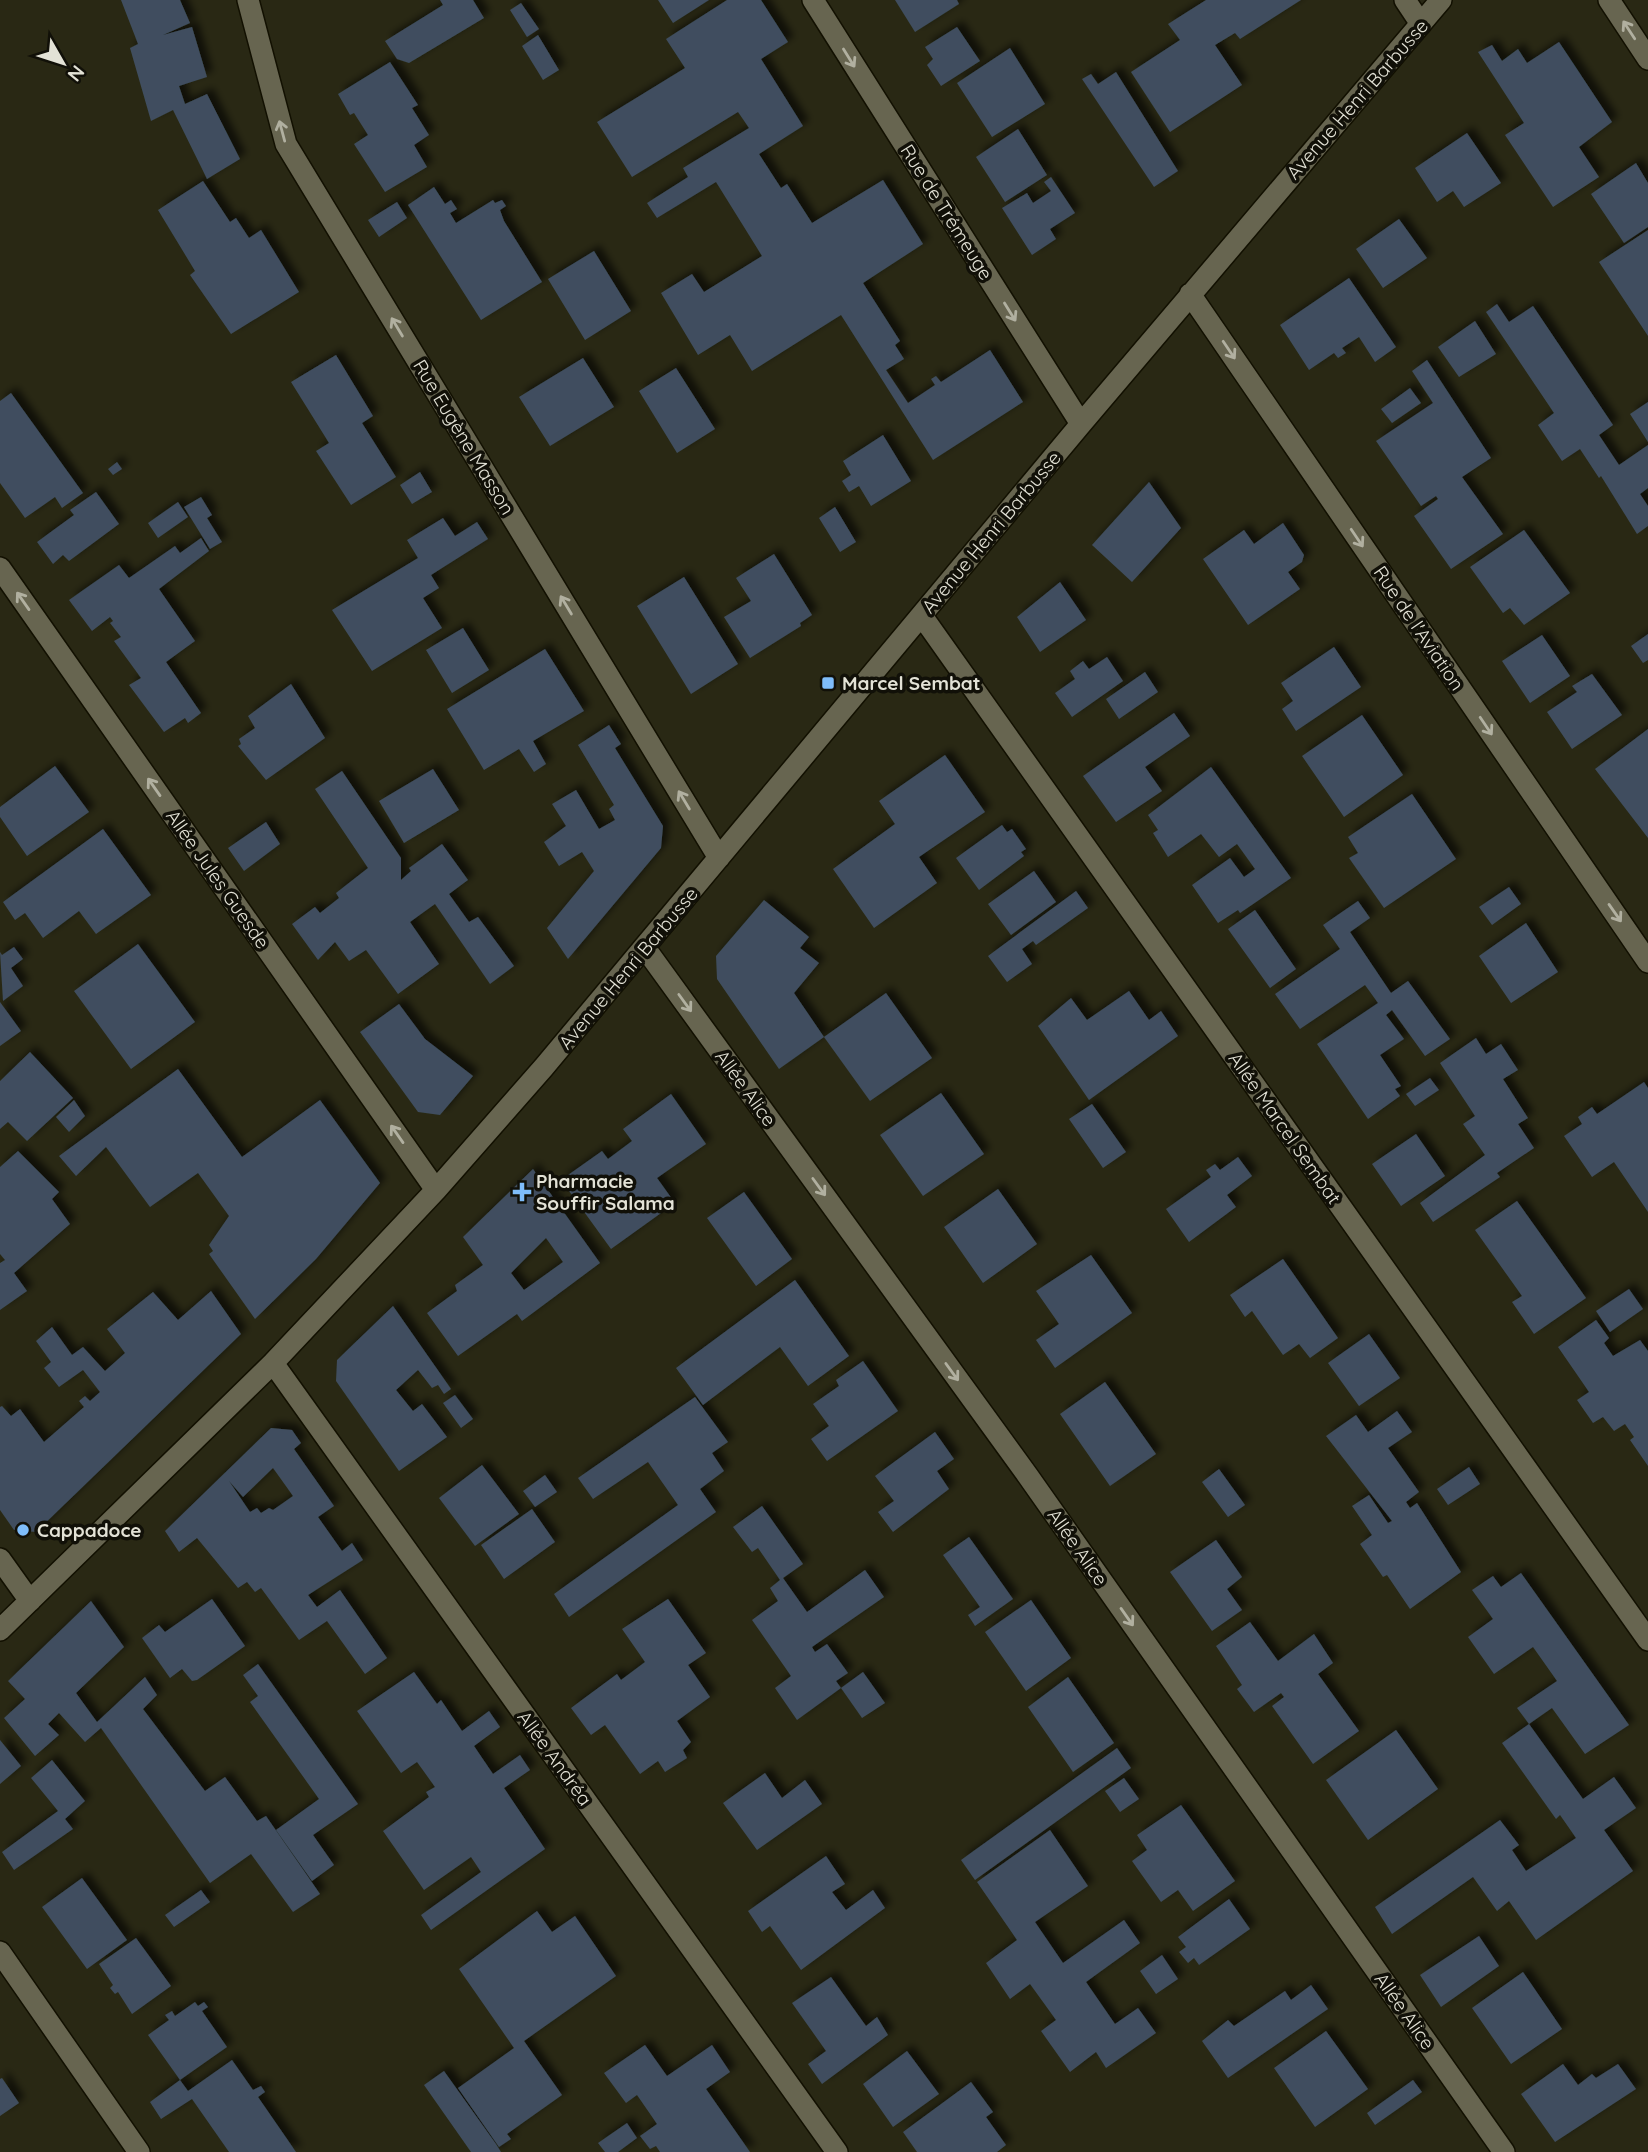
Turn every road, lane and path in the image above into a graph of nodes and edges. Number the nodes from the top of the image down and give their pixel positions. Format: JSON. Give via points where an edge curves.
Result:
{"nodes":[{"id":1,"x":248,"y":0,"type":"edge"},
{"id":2,"x":813,"y":0,"type":"edge"},
{"id":3,"x":1405,"y":0,"type":"edge"},
{"id":4,"x":1441,"y":0,"type":"edge"},
{"id":5,"x":1609,"y":0,"type":"edge"},
{"id":6,"x":1421,"y":24,"type":"junction"},
{"id":7,"x":1648,"y":60,"type":"edge"},
{"id":8,"x":1190,"y":294,"type":"junction"},
{"id":9,"x":1081,"y":424,"type":"junction"},
{"id":10,"x":0,"y":568,"type":"edge"},
{"id":11,"x":922,"y":616,"type":"junction"},
{"id":12,"x":719,"y":858,"type":"junction"},
{"id":13,"x":645,"y":948,"type":"junction"},
{"id":14,"x":1648,"y":962,"type":"edge"},
{"id":15,"x":436,"y":1190,"type":"junction"},
{"id":16,"x":273,"y":1363,"type":"junction"},
{"id":17,"x":0,"y":1559,"type":"edge"},
{"id":18,"x":30,"y":1601,"type":"junction"},
{"id":19,"x":0,"y":1630,"type":"edge"},
{"id":20,"x":1648,"y":1640,"type":"edge"},
{"id":21,"x":0,"y":1952,"type":"edge"},
{"id":22,"x":139,"y":2152,"type":"edge"},
{"id":23,"x":837,"y":2152,"type":"edge"},
{"id":24,"x":1504,"y":2152,"type":"edge"}],
"edges":[{"from":12,"to":1,"type":"street","name":"Rue Eugène Masson","one_way":true,"via":[[286,144]]},
{"from":2,"to":9,"type":"street","name":"Rue de Trémeuge","one_way":true},
{"from":3,"to":6,"type":"street"},
{"from":4,"to":6,"type":"street","name":"Avenue Henri Barbusse"},
{"from":7,"to":5,"type":"street","one_way":true},
{"from":6,"to":8,"type":"street","name":"Avenue Henri Barbusse"},
{"from":8,"to":9,"type":"street","name":"Avenue Henri Barbusse"},
{"from":8,"to":14,"type":"street","name":"Rue de l'Aviation","one_way":true},
{"from":9,"to":11,"type":"street","name":"Avenue Henri Barbusse"},
{"from":15,"to":10,"type":"street","name":"Allée Jules Guesde","one_way":true},
{"from":11,"to":12,"type":"street","name":"Avenue Henri Barbusse"},
{"from":11,"to":20,"type":"street","name":"Allée Marcel Sembat"},
{"from":12,"to":13,"type":"street","name":"Avenue Henri Barbusse"},
{"from":13,"to":15,"type":"street","name":"Avenue Henri Barbusse"},
{"from":13,"to":24,"type":"street","name":"Allée Alice","one_way":true,"via":[[1028,1476]]},
{"from":15,"to":16,"type":"street","name":"Avenue Henri Barbusse"},
{"from":16,"to":18,"type":"street","name":"Avenue Henri Barbusse"},
{"from":16,"to":23,"type":"street","name":"Allée Andréa"},
{"from":17,"to":18,"type":"street"},
{"from":18,"to":19,"type":"street","name":"Avenue Henri Barbusse"},
{"from":21,"to":22,"type":"street"}]}
